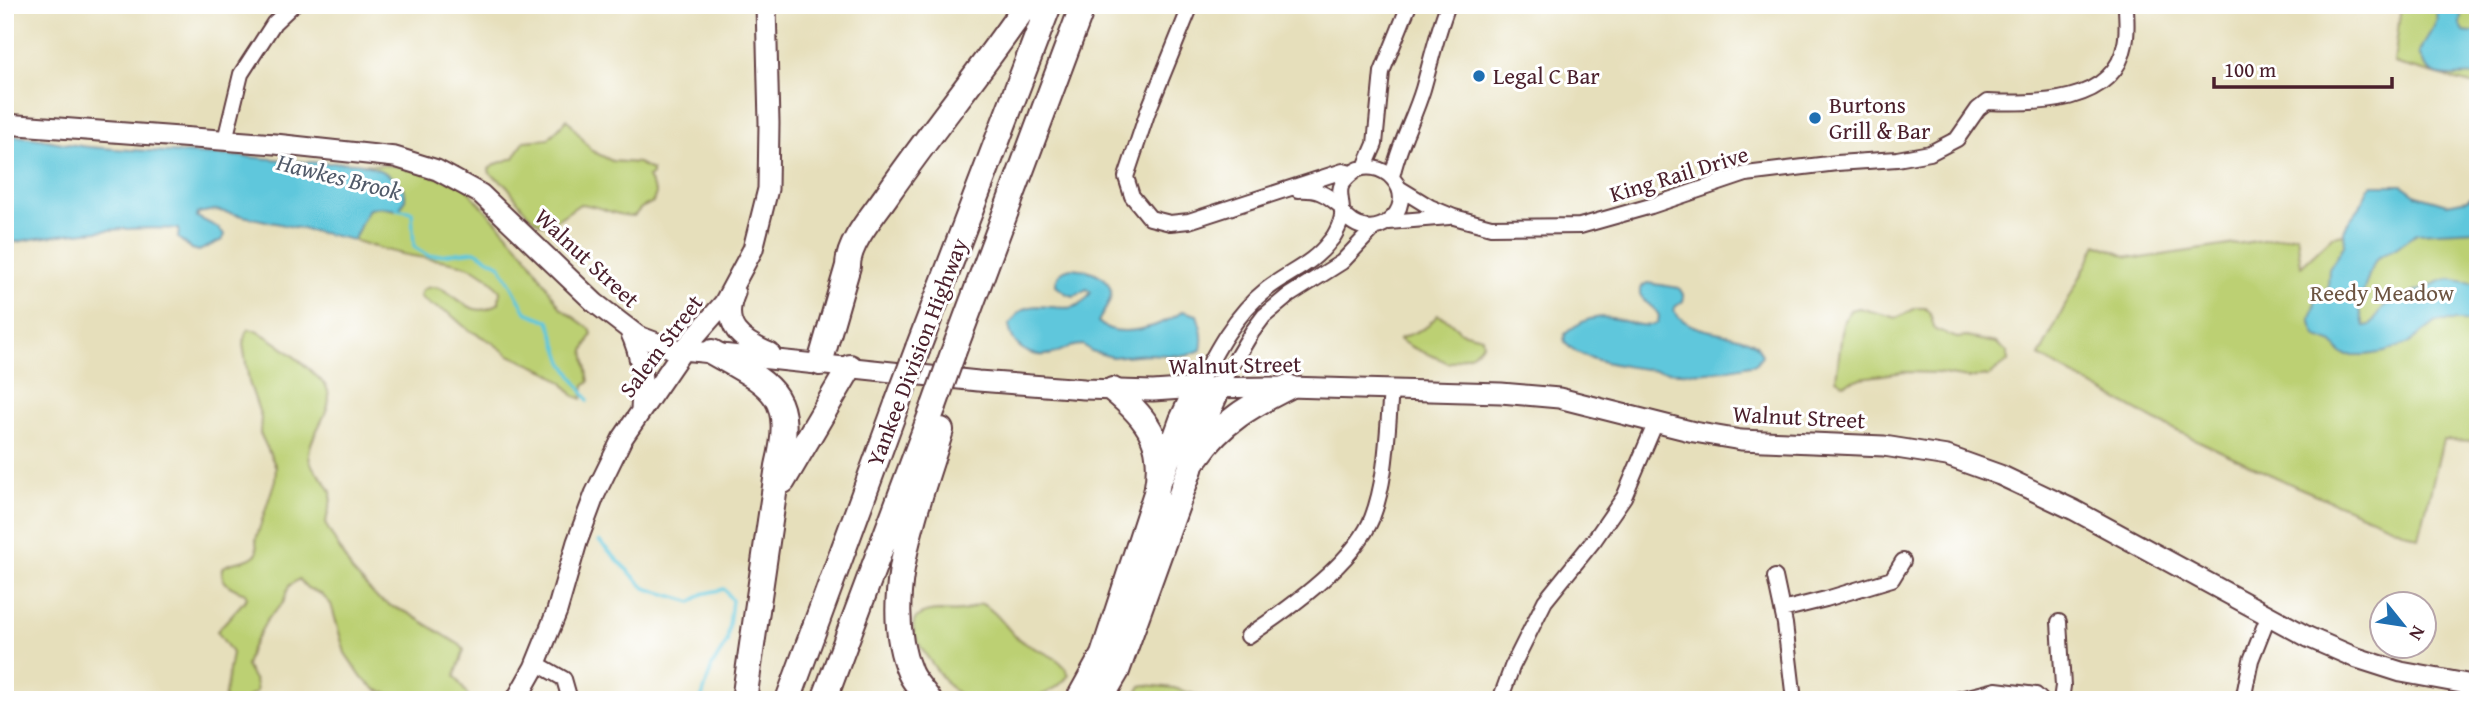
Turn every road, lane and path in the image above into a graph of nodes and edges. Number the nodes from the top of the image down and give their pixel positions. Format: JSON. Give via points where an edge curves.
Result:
{"nodes":[{"id":1,"x":293,"y":5,"type":"edge"},
{"id":2,"x":766,"y":5,"type":"edge"},
{"id":3,"x":1026,"y":5,"type":"edge"},
{"id":4,"x":1049,"y":5,"type":"edge"},
{"id":5,"x":1083,"y":5,"type":"edge"},
{"id":6,"x":1191,"y":5,"type":"edge"},
{"id":7,"x":1409,"y":5,"type":"edge"},
{"id":8,"x":1448,"y":5,"type":"edge"},
{"id":9,"x":2126,"y":5,"type":"edge"},
{"id":10,"x":5,"y":124,"type":"edge"},
{"id":11,"x":225,"y":140,"type":"junction"},
{"id":12,"x":1358,"y":170,"type":"junction"},
{"id":13,"x":1395,"y":182,"type":"junction"},
{"id":14,"x":1283,"y":190,"type":"junction"},
{"id":15,"x":1341,"y":209,"type":"junction"},
{"id":16,"x":1454,"y":217,"type":"junction"},
{"id":17,"x":1389,"y":222,"type":"junction"},
{"id":18,"x":1374,"y":228,"type":"junction"},
{"id":19,"x":744,"y":270,"type":"junction"},
{"id":20,"x":629,"y":329,"type":"junction"},
{"id":21,"x":683,"y":350,"type":"junction"},
{"id":22,"x":712,"y":352,"type":"junction"},
{"id":23,"x":784,"y":359,"type":"junction"},
{"id":24,"x":820,"y":363,"type":"junction"},
{"id":25,"x":850,"y":367,"type":"junction"},
{"id":26,"x":1208,"y":387,"type":"junction"},
{"id":27,"x":1288,"y":387,"type":"junction"},
{"id":28,"x":1113,"y":390,"type":"junction"},
{"id":29,"x":1391,"y":391,"type":"junction"},
{"id":30,"x":942,"y":404,"type":"junction"},
{"id":31,"x":641,"y":411,"type":"junction"},
{"id":32,"x":1656,"y":422,"type":"junction"},
{"id":33,"x":1190,"y":469,"type":"junction"},
{"id":34,"x":1156,"y":493,"type":"junction"},
{"id":35,"x":772,"y":509,"type":"junction"},
{"id":36,"x":1903,"y":561,"type":"dead end"},
{"id":37,"x":1775,"y":577,"type":"dead end"},
{"id":38,"x":1782,"y":610,"type":"junction"},
{"id":39,"x":2268,"y":617,"type":"junction"},
{"id":40,"x":2059,"y":622,"type":"dead end"},
{"id":41,"x":1248,"y":636,"type":"dead end"},
{"id":42,"x":536,"y":663,"type":"junction"},
{"id":43,"x":2478,"y":686,"type":"edge"},
{"id":44,"x":516,"y":700,"type":"edge"},
{"id":45,"x":570,"y":700,"type":"edge"},
{"id":46,"x":744,"y":700,"type":"edge"},
{"id":47,"x":788,"y":700,"type":"edge"},
{"id":48,"x":824,"y":700,"type":"edge"},
{"id":49,"x":929,"y":700,"type":"edge"},
{"id":50,"x":1078,"y":700,"type":"edge"},
{"id":51,"x":1100,"y":700,"type":"edge"},
{"id":52,"x":1500,"y":700,"type":"edge"},
{"id":53,"x":1794,"y":700,"type":"edge"},
{"id":54,"x":1956,"y":700,"type":"edge"},
{"id":55,"x":2041,"y":700,"type":"edge"},
{"id":56,"x":2061,"y":700,"type":"edge"},
{"id":57,"x":2243,"y":700,"type":"edge"}],
"edges":[{"from":1,"to":11,"type":"street","via":[[274,23],[241,74]]},
{"from":2,"to":19,"type":"main road","name":"Salem Street","via":[[768,188]]},
{"from":3,"to":24,"type":"highway","via":[[924,142],[848,256]]},
{"from":4,"to":47,"type":"highway","name":"Yankee Division Highway","bridge":true},
{"from":5,"to":30,"type":"highway","name":"Yankee Division Highway","via":[[950,361]]},
{"from":6,"to":14,"type":"street","via":[[1126,177],[1132,197],[1150,218],[1170,223]]},
{"from":7,"to":12,"type":"street","via":[[1382,72],[1375,144]]},
{"from":8,"to":13,"type":"street","via":[[1397,153]]},
{"from":9,"to":16,"type":"street","name":"King Rail Drive","via":[[2125,45],[2112,72],[2099,85],[2069,97],[2027,104],[1987,102],[1957,139],[1930,153],[1746,174],[1580,226],[1491,227]]},
{"from":10,"to":11,"type":"main road","name":"Walnut Street"},
{"from":11,"to":20,"type":"main road","name":"Walnut Street","via":[[395,157],[437,170],[481,194],[595,303]]},
{"from":12,"to":13,"type":"street","via":[[1379,169]]},
{"from":12,"to":14,"type":"street"},
{"from":12,"to":15,"type":"street","via":[[1343,181]]},
{"from":13,"to":16,"type":"street","name":"King Rail Drive","via":[[1430,207]]},
{"from":13,"to":17,"type":"street","via":[[1398,208]]},
{"from":14,"to":15,"type":"street","via":[[1314,189]]},
{"from":15,"to":18,"type":"street","via":[[1360,227]]},
{"from":15,"to":26,"type":"street","via":[[1333,239],[1316,258],[1267,289],[1235,322],[1217,348]]},
{"from":16,"to":17,"type":"street","name":"King Rail Drive"},
{"from":17,"to":18,"type":"street"},
{"from":18,"to":26,"type":"street","via":[[1342,262],[1264,316]]},
{"from":19,"to":21,"type":"main road","name":"Salem Street","via":[[724,303]]},
{"from":19,"to":23,"type":"main road","via":[[730,305],[730,320],[752,346]]},
{"from":20,"to":21,"type":"main road","name":"Walnut Street"},
{"from":20,"to":31,"type":"main road","via":[[643,375]]},
{"from":21,"to":22,"type":"main road","name":"Walnut Street"},
{"from":21,"to":31,"type":"main road","name":"Salem Street"},
{"from":22,"to":23,"type":"main road","name":"Walnut Street"},
{"from":22,"to":35,"type":"highway","via":[[763,382],[780,403],[783,441]]},
{"from":23,"to":24,"type":"main road","name":"Walnut Street"},
{"from":24,"to":25,"type":"main road","name":"Walnut Street"},
{"from":25,"to":28,"type":"main road","name":"Walnut Street"},
{"from":25,"to":35,"type":"highway","via":[[787,471]]},
{"from":26,"to":27,"type":"main road","name":"Walnut Street"},
{"from":26,"to":28,"type":"main road","name":"Walnut Street"},
{"from":26,"to":33,"type":"highway"},
{"from":26,"to":34,"type":"highway","via":[[1182,420]]},
{"from":27,"to":29,"type":"main road","name":"Walnut Street"},
{"from":27,"to":33,"type":"highway","via":[[1226,424]]},
{"from":28,"to":34,"type":"highway","via":[[1136,408],[1155,441],[1160,460]]},
{"from":29,"to":32,"type":"main road","name":"Walnut Street","via":[[1559,398]]},
{"from":29,"to":41,"type":"street","via":[[1380,489],[1371,521],[1338,565]]},
{"from":30,"to":48,"type":"highway","name":"Yankee Division Highway"},
{"from":30,"to":49,"type":"highway","via":[[898,588],[898,633],[910,674]]},
{"from":31,"to":42,"type":"main road","name":"Salem Street","via":[[595,494]]},
{"from":32,"to":39,"type":"main road","name":"Walnut Street","via":[[1741,440],[1884,446],[1947,456],[2074,510]]},
{"from":32,"to":52,"type":"street","via":[[1624,497],[1545,601]]},
{"from":33,"to":51,"type":"highway","via":[[1117,671]]},
{"from":34,"to":50,"type":"highway","via":[[1103,656]]},
{"from":35,"to":46,"type":"highway"},
{"from":36,"to":38,"type":"street","via":[[1892,579]]},
{"from":37,"to":38,"type":"street"},
{"from":38,"to":53,"type":"street"},
{"from":39,"to":43,"type":"main road","name":"Walnut Street","via":[[2354,657],[2397,671]]},
{"from":39,"to":57,"type":"street","via":[[2251,660]]},
{"from":40,"to":56,"type":"street"},
{"from":42,"to":44,"type":"main road","name":"Salem Street"},
{"from":42,"to":45,"type":"street","via":[[564,679]]},
{"from":54,"to":55,"type":"street","via":[[1996,690],[2036,695]]}]}
